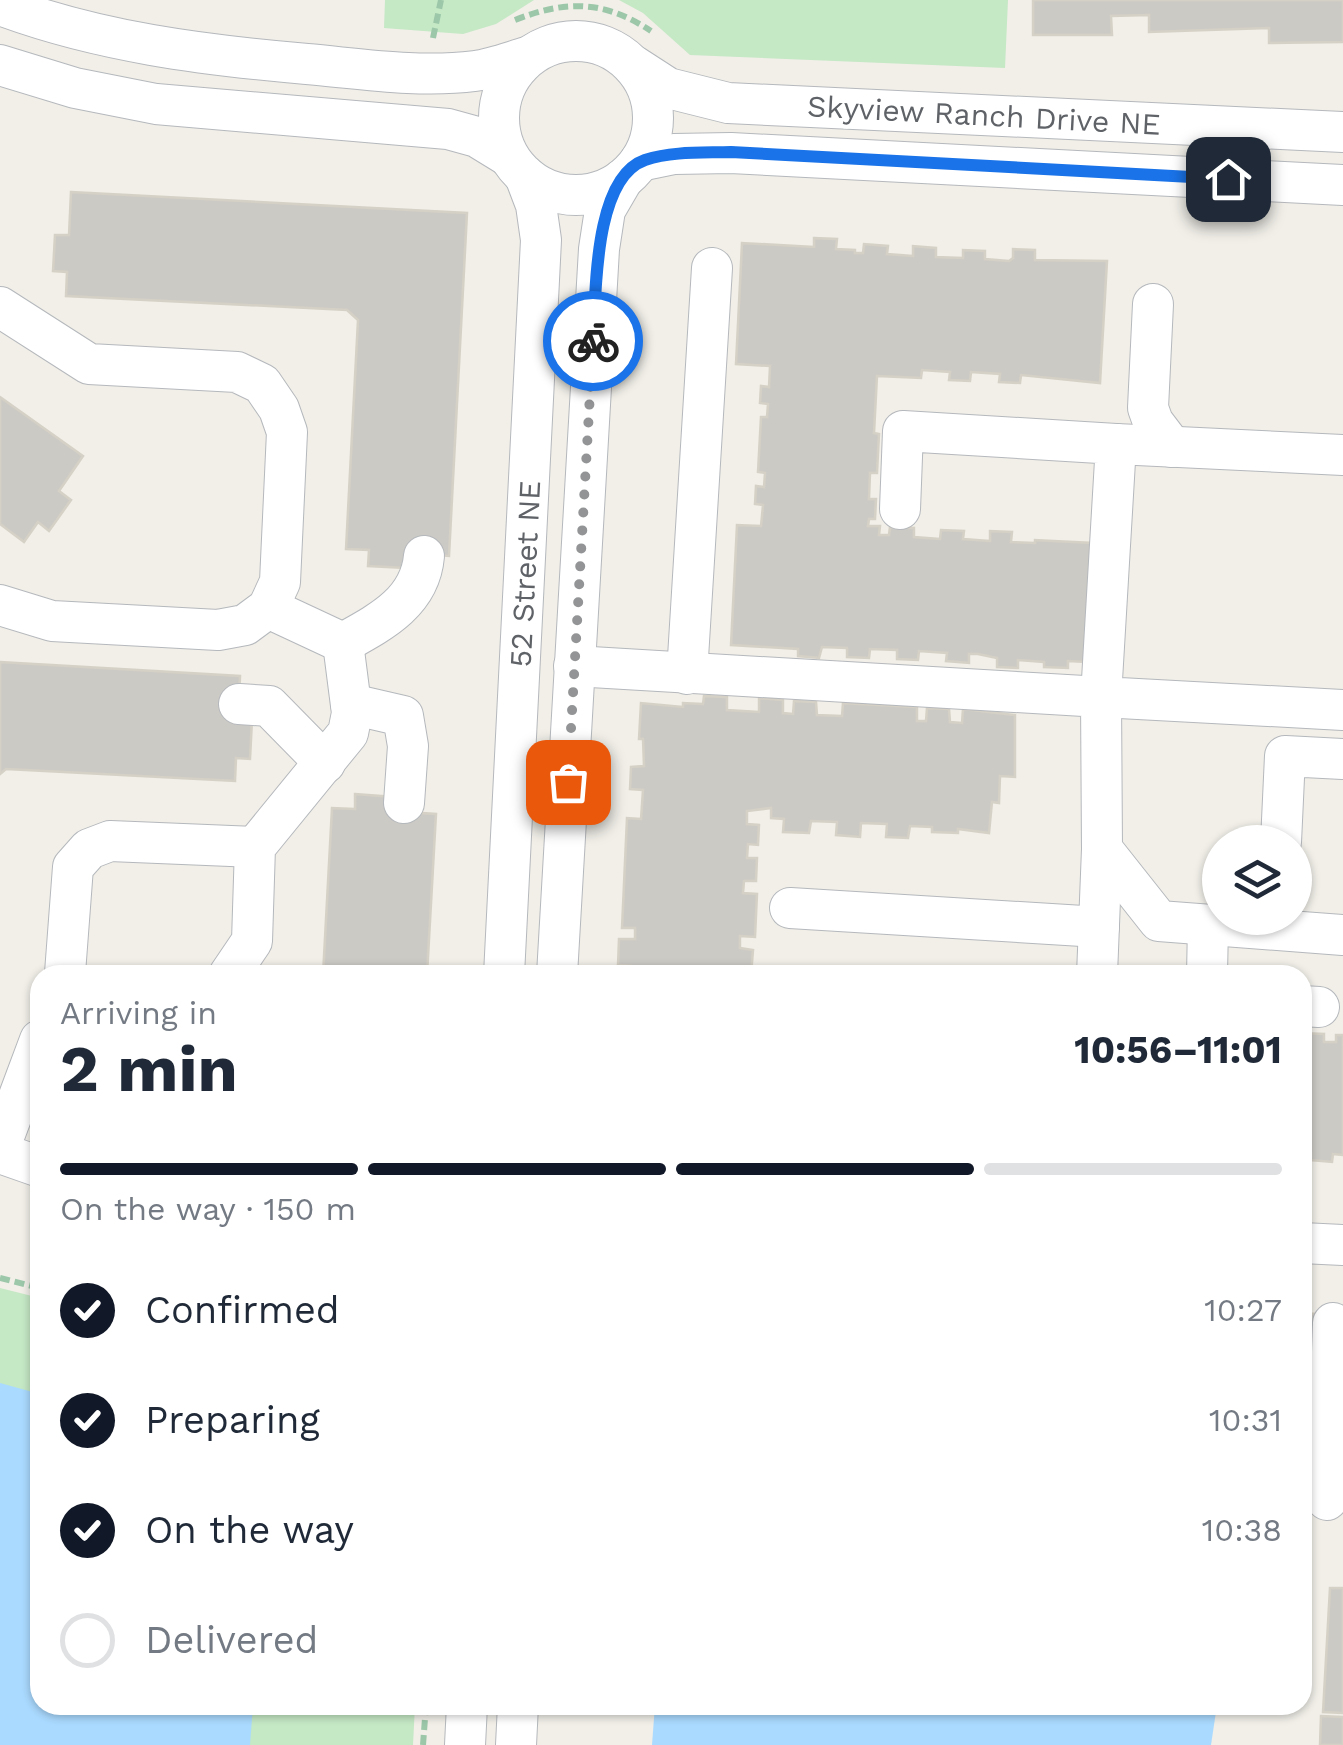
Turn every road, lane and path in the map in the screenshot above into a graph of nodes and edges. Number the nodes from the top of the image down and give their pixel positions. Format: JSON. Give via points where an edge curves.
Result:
{"nodes":[{"id":1,"x":441,"y":0,"type":"edge"},
{"id":2,"x":0,"y":5,"type":"edge"},
{"id":3,"x":451,"y":39,"type":"dead end"},
{"id":4,"x":518,"y":41,"type":"junction"},
{"id":5,"x":649,"y":54,"type":"junction"},
{"id":6,"x":0,"y":64,"type":"edge"},
{"id":7,"x":1343,"y":132,"type":"edge"},
{"id":8,"x":517,"y":166,"type":"junction"},
{"id":9,"x":632,"y":170,"type":"junction"},
{"id":10,"x":1343,"y":185,"type":"edge"},
{"id":11,"x":712,"y":268,"type":"dead end"},
{"id":12,"x":1154,"y":304,"type":"dead end"},
{"id":13,"x":0,"y":308,"type":"edge"},
{"id":14,"x":1116,"y":444,"type":"junction"},
{"id":15,"x":1172,"y":447,"type":"junction"},
{"id":16,"x":1343,"y":455,"type":"edge"},
{"id":17,"x":900,"y":509,"type":"dead end"},
{"id":18,"x":424,"y":556,"type":"dead end"},
{"id":19,"x":0,"y":604,"type":"edge"},
{"id":20,"x":268,"y":608,"type":"junction"},
{"id":21,"x":344,"y":643,"type":"junction"},
{"id":22,"x":574,"y":666,"type":"junction"},
{"id":23,"x":687,"y":674,"type":"junction"},
{"id":24,"x":1101,"y":697,"type":"junction"},
{"id":25,"x":239,"y":704,"type":"dead end"},
{"id":26,"x":350,"y":704,"type":"junction"},
{"id":27,"x":1343,"y":710,"type":"edge"},
{"id":28,"x":1343,"y":759,"type":"edge"},
{"id":29,"x":325,"y":763,"type":"junction"},
{"id":30,"x":404,"y":803,"type":"dead end"},
{"id":31,"x":1282,"y":825,"type":"edge"},
{"id":32,"x":256,"y":847,"type":"junction"},
{"id":33,"x":1102,"y":849,"type":"junction"},
{"id":34,"x":790,"y":908,"type":"dead end"},
{"id":35,"x":1202,"y":925,"type":"edge"},
{"id":36,"x":1099,"y":928,"type":"junction"},
{"id":37,"x":1312,"y":930,"type":"edge"},
{"id":38,"x":1208,"y":935,"type":"edge"},
{"id":39,"x":1343,"y":935,"type":"edge"},
{"id":40,"x":75,"y":965,"type":"edge"},
{"id":41,"x":236,"y":965,"type":"edge"},
{"id":42,"x":505,"y":965,"type":"edge"},
{"id":43,"x":558,"y":965,"type":"edge"},
{"id":44,"x":1097,"y":965,"type":"edge"},
{"id":45,"x":1207,"y":965,"type":"edge"},
{"id":46,"x":30,"y":1068,"type":"edge"},
{"id":47,"x":0,"y":1150,"type":"edge"},
{"id":48,"x":30,"y":1163,"type":"edge"},
{"id":49,"x":1312,"y":1243,"type":"edge"},
{"id":50,"x":1343,"y":1245,"type":"edge"},
{"id":51,"x":0,"y":1278,"type":"edge"},
{"id":52,"x":30,"y":1286,"type":"edge"},
{"id":53,"x":1333,"y":1323,"type":"dead end"},
{"id":54,"x":1324,"y":1500,"type":"edge"},
{"id":55,"x":425,"y":1715,"type":"edge"},
{"id":56,"x":466,"y":1715,"type":"edge"},
{"id":57,"x":518,"y":1715,"type":"edge"},
{"id":58,"x":423,"y":1745,"type":"edge"},
{"id":59,"x":465,"y":1745,"type":"edge"},
{"id":60,"x":516,"y":1745,"type":"edge"}],
"edges":[{"from":1,"to":3,"type":"path","via":[[432,38]]},
{"from":2,"to":4,"type":"street","via":[[157,47],[430,75],[480,71]]},
{"from":4,"to":5,"type":"street","via":[[582,41]]},
{"from":4,"to":5,"type":"path","via":[[537,7],[580,1],[620,10]]},
{"from":4,"to":8,"type":"street","via":[[500,126]]},
{"from":5,"to":7,"type":"street","name":"Skyview Ranch Drive NE","via":[[668,88],[728,103]]},
{"from":5,"to":9,"type":"street","via":[[651,137]]},
{"from":6,"to":8,"type":"street","via":[[156,104],[436,127],[477,137]]},
{"from":8,"to":9,"type":"street","via":[[547,190],[583,195]]},
{"from":8,"to":42,"type":"street","name":"52 Street NE","via":[[536,205],[541,240]]},
{"from":9,"to":10,"type":"street","name":"Skyview Ranch Drive NE","via":[[674,154],[731,152]]},
{"from":9,"to":22,"type":"street","name":"52 Street NE","via":[[606,210],[598,249]]},
{"from":11,"to":23,"type":"street"},
{"from":12,"to":15,"type":"street","via":[[1148,408]]},
{"from":13,"to":20,"type":"street","via":[[89,364],[236,372],[262,384],[287,432],[280,582]]},
{"from":14,"to":15,"type":"street"},
{"from":14,"to":17,"type":"street","via":[[903,431]]},
{"from":14,"to":24,"type":"street"},
{"from":15,"to":16,"type":"street"},
{"from":18,"to":21,"type":"street","via":[[422,576],[406,600],[386,620]]},
{"from":19,"to":20,"type":"street","via":[[52,621],[218,630],[245,624]]},
{"from":20,"to":21,"type":"street"},
{"from":21,"to":26,"type":"street"},
{"from":22,"to":23,"type":"street"},
{"from":22,"to":43,"type":"street","name":"52 Street NE"},
{"from":23,"to":24,"type":"street"},
{"from":24,"to":27,"type":"street"},
{"from":24,"to":33,"type":"street"},
{"from":25,"to":29,"type":"street","via":[[269,706]]},
{"from":26,"to":29,"type":"street","via":[[348,733]]},
{"from":26,"to":30,"type":"street","via":[[402,716],[408,746]]},
{"from":28,"to":31,"type":"street","via":[[1286,756]]},
{"from":29,"to":32,"type":"street"},
{"from":32,"to":40,"type":"street","via":[[110,841],[88,849],[72,867]]},
{"from":32,"to":41,"type":"street","via":[[252,941]]},
{"from":33,"to":35,"type":"street","via":[[1158,921]]},
{"from":33,"to":36,"type":"street"},
{"from":34,"to":36,"type":"street"},
{"from":36,"to":44,"type":"street"},
{"from":37,"to":39,"type":"street"},
{"from":38,"to":45,"type":"street"},
{"from":46,"to":47,"type":"street"},
{"from":47,"to":48,"type":"street"},
{"from":49,"to":50,"type":"street"},
{"from":51,"to":52,"type":"path"},
{"from":53,"to":54,"type":"street"},
{"from":55,"to":58,"type":"path"},
{"from":56,"to":59,"type":"street"},
{"from":57,"to":60,"type":"street"}]}
